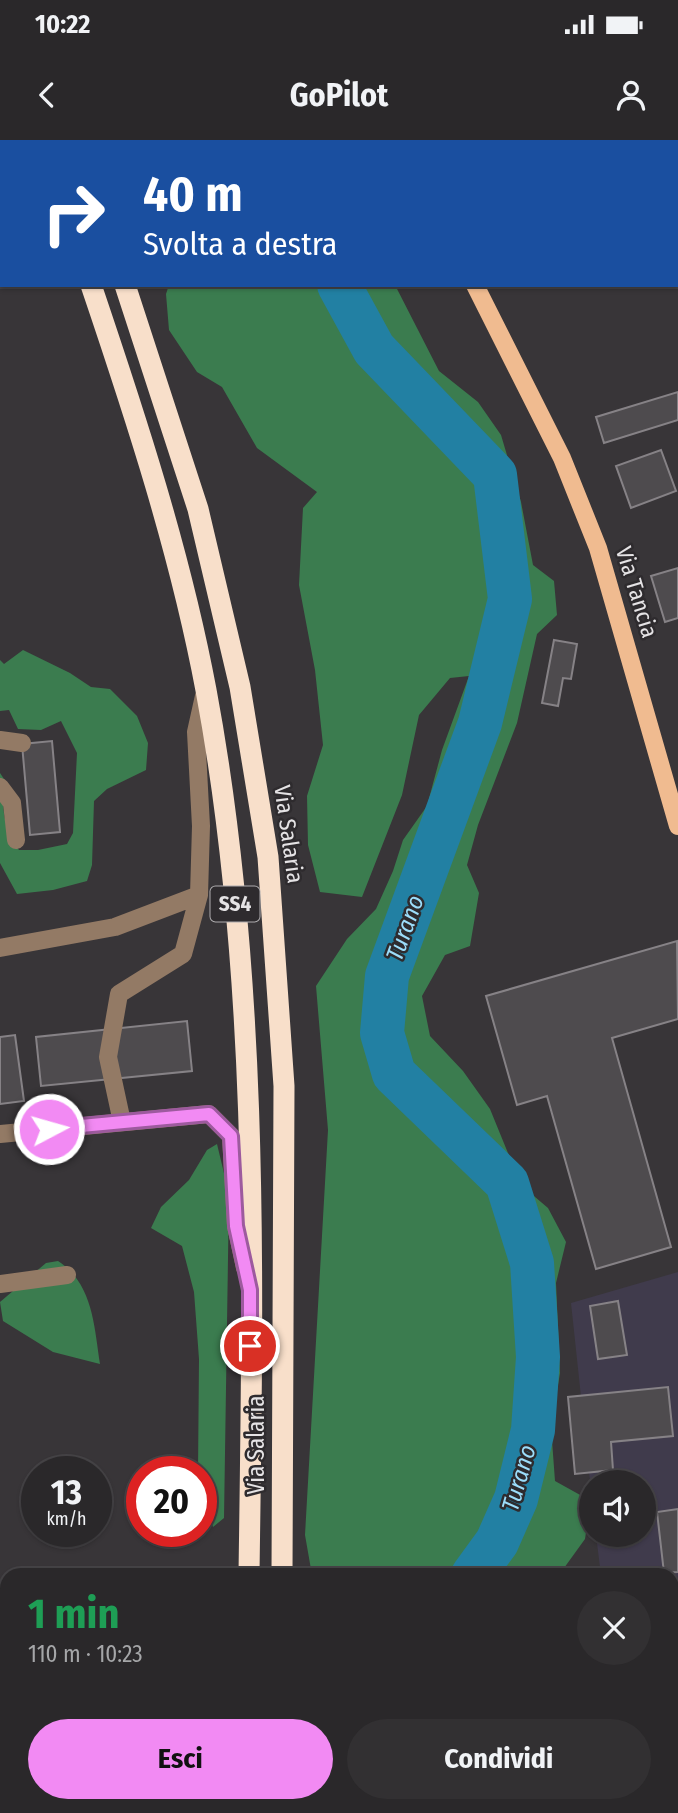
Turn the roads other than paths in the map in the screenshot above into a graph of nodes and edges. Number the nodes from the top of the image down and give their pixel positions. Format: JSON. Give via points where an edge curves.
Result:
{"nodes":[{"id":1,"x":92,"y":287,"type":"edge"},
{"id":2,"x":126,"y":287,"type":"edge"},
{"id":3,"x":476,"y":287,"type":"edge"},
{"id":4,"x":206,"y":689,"type":"junction"},
{"id":5,"x":0,"y":740,"type":"edge"},
{"id":6,"x":22,"y":743,"type":"dead end"},
{"id":7,"x":0,"y":786,"type":"edge"},
{"id":8,"x":678,"y":826,"type":"edge"},
{"id":9,"x":16,"y":840,"type":"dead end"},
{"id":10,"x":198,"y":895,"type":"junction"},
{"id":11,"x":0,"y":948,"type":"edge"},
{"id":12,"x":122,"y":1122,"type":"junction"},
{"id":13,"x":0,"y":1134,"type":"edge"},
{"id":14,"x":67,"y":1275,"type":"dead end"},
{"id":15,"x":0,"y":1284,"type":"edge"},
{"id":16,"x":250,"y":1290,"type":"junction"},
{"id":17,"x":249,"y":1568,"type":"edge"},
{"id":18,"x":282,"y":1568,"type":"edge"}],
"edges":[{"from":1,"to":4,"type":"highway","name":"Via Salaria","number":"SS4","via":[[167,521]]},
{"from":2,"to":18,"type":"highway","name":"Via Salaria","number":"SS4","via":[[198,509],[240,687],[268,857],[284,1086]]},
{"from":3,"to":8,"type":"main road","name":"Via Tancia","via":[[562,458],[598,548]]},
{"from":4,"to":10,"type":"lane","via":[[196,732],[201,827]]},
{"from":4,"to":16,"type":"highway","name":"Via Salaria","number":"SS4","via":[[232,860],[248,1099]]},
{"from":5,"to":6,"type":"lane"},
{"from":7,"to":9,"type":"lane","via":[[12,803]]},
{"from":10,"to":11,"type":"lane","via":[[115,927]]},
{"from":10,"to":12,"type":"lane","via":[[183,954],[119,994],[108,1057]]},
{"from":12,"to":13,"type":"lane"},
{"from":12,"to":16,"type":"lane","via":[[209,1114],[231,1136],[236,1226]]},
{"from":14,"to":15,"type":"lane"},
{"from":16,"to":17,"type":"highway","name":"Via Salaria","number":"SS4"}]}
